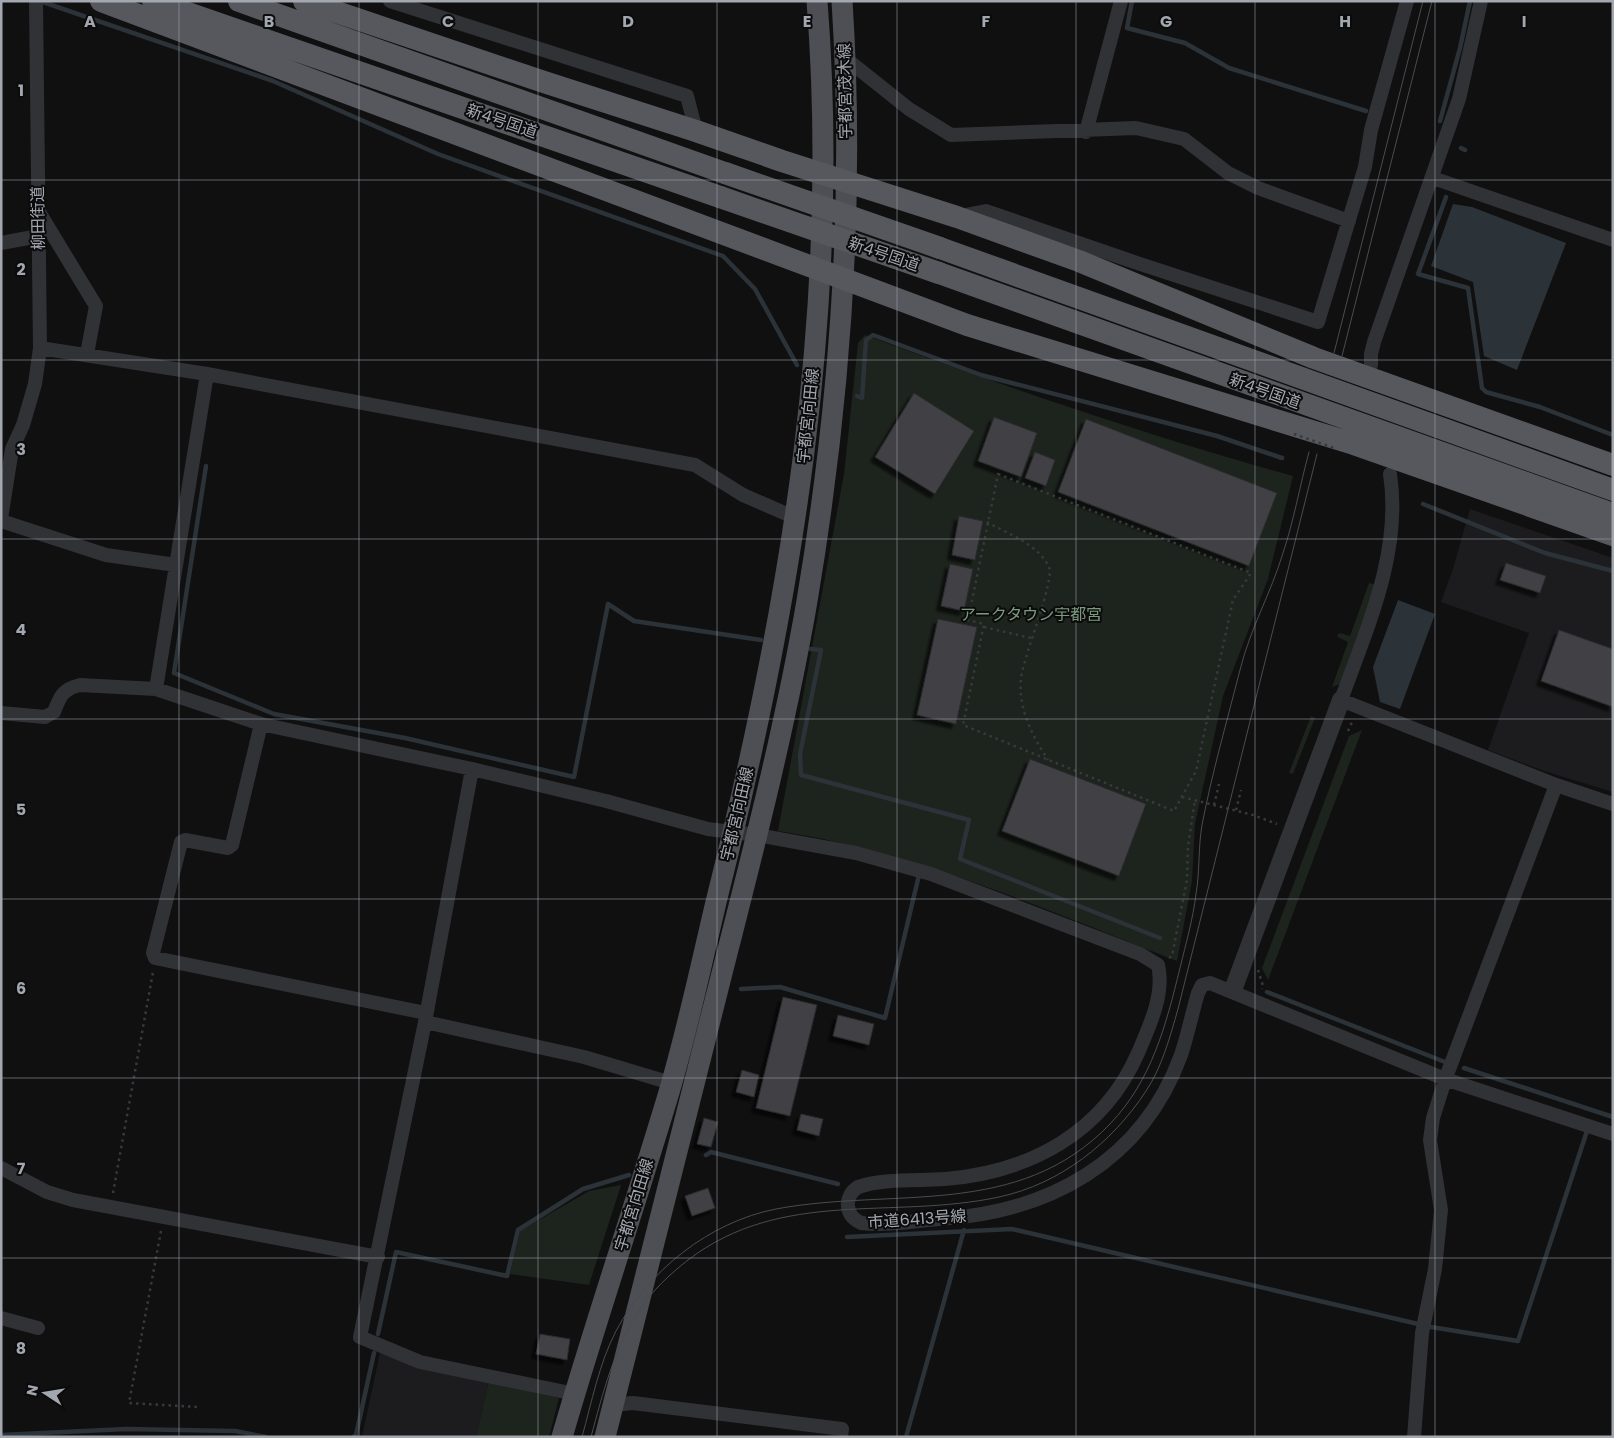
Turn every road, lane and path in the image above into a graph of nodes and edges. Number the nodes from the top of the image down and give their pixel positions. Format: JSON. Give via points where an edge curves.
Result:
{"nodes":[{"id":1,"x":100,"y":1,"type":"edge"},
{"id":2,"x":153,"y":1,"type":"edge"},
{"id":3,"x":239,"y":1,"type":"edge"},
{"id":4,"x":304,"y":1,"type":"edge"},
{"id":5,"x":390,"y":1,"type":"edge"},
{"id":6,"x":817,"y":1,"type":"edge"},
{"id":7,"x":842,"y":1,"type":"edge"},
{"id":8,"x":1121,"y":1,"type":"edge"},
{"id":9,"x":1407,"y":1,"type":"edge"},
{"id":10,"x":1481,"y":1,"type":"edge"},
{"id":11,"x":35,"y":6,"type":"edge"},
{"id":12,"x":845,"y":58,"type":"junction"},
{"id":13,"x":696,"y":131,"type":"junction"},
{"id":14,"x":1086,"y":132,"type":"junction"},
{"id":15,"x":823,"y":174,"type":"junction"},
{"id":16,"x":1433,"y":178,"type":"junction"},
{"id":17,"x":846,"y":181,"type":"junction"},
{"id":18,"x":38,"y":212,"type":"junction"},
{"id":19,"x":957,"y":216,"type":"junction"},
{"id":20,"x":1349,"y":221,"type":"junction"},
{"id":21,"x":38,"y":236,"type":"junction"},
{"id":22,"x":1613,"y":240,"type":"edge"},
{"id":23,"x":1,"y":243,"type":"edge"},
{"id":24,"x":820,"y":271,"type":"junction"},
{"id":25,"x":842,"y":279,"type":"junction"},
{"id":26,"x":40,"y":348,"type":"junction"},
{"id":27,"x":86,"y":354,"type":"junction"},
{"id":28,"x":1372,"y":365,"type":"dead end"},
{"id":29,"x":207,"y":374,"type":"junction"},
{"id":30,"x":1294,"y":434,"type":"dead end"},
{"id":31,"x":1336,"y":449,"type":"dead end"},
{"id":32,"x":1613,"y":465,"type":"edge"},
{"id":33,"x":1390,"y":474,"type":"dead end"},
{"id":34,"x":1613,"y":490,"type":"edge"},
{"id":35,"x":1613,"y":514,"type":"edge"},
{"id":36,"x":796,"y":518,"type":"junction"},
{"id":37,"x":1,"y":520,"type":"edge"},
{"id":38,"x":988,"y":522,"type":"junction"},
{"id":39,"x":1613,"y":535,"type":"edge"},
{"id":40,"x":176,"y":565,"type":"junction"},
{"id":41,"x":984,"y":627,"type":"junction"},
{"id":42,"x":1031,"y":638,"type":"junction"},
{"id":43,"x":156,"y":689,"type":"junction"},
{"id":44,"x":1341,"y":700,"type":"junction"},
{"id":45,"x":1,"y":713,"type":"edge"},
{"id":46,"x":261,"y":724,"type":"junction"},
{"id":47,"x":1048,"y":760,"type":"junction"},
{"id":48,"x":472,"y":769,"type":"junction"},
{"id":49,"x":1219,"y":784,"type":"dead end"},
{"id":50,"x":1556,"y":785,"type":"junction"},
{"id":51,"x":1241,"y":790,"type":"dead end"},
{"id":52,"x":1182,"y":797,"type":"junction"},
{"id":53,"x":1195,"y":800,"type":"junction"},
{"id":54,"x":1613,"y":804,"type":"edge"},
{"id":55,"x":1214,"y":805,"type":"junction"},
{"id":56,"x":1236,"y":810,"type":"junction"},
{"id":57,"x":1279,"y":824,"type":"dead end"},
{"id":58,"x":733,"y":834,"type":"junction"},
{"id":59,"x":757,"y":835,"type":"junction"},
{"id":60,"x":155,"y":958,"type":"junction"},
{"id":61,"x":1158,"y":966,"type":"junction"},
{"id":62,"x":1233,"y":990,"type":"junction"},
{"id":63,"x":425,"y":1017,"type":"junction"},
{"id":64,"x":1445,"y":1079,"type":"junction"},
{"id":65,"x":671,"y":1083,"type":"junction"},
{"id":66,"x":1613,"y":1134,"type":"edge"},
{"id":67,"x":2,"y":1170,"type":"edge"},
{"id":68,"x":110,"y":1207,"type":"junction"},
{"id":69,"x":164,"y":1217,"type":"junction"},
{"id":70,"x":378,"y":1257,"type":"junction"},
{"id":71,"x":1,"y":1318,"type":"edge"},
{"id":72,"x":38,"y":1328,"type":"dead end"},
{"id":73,"x":575,"y":1394,"type":"junction"},
{"id":74,"x":613,"y":1405,"type":"junction"},
{"id":75,"x":198,"y":1407,"type":"dead end"},
{"id":76,"x":562,"y":1437,"type":"edge"},
{"id":77,"x":605,"y":1437,"type":"edge"},
{"id":78,"x":841,"y":1437,"type":"edge"},
{"id":79,"x":1414,"y":1437,"type":"edge"}],
"edges":[{"from":1,"to":24,"type":"highway"},
{"from":2,"to":35,"type":"highway","name":"新4号国道","bridge":true,"via":[[939,273]]},
{"from":3,"to":34,"type":"highway","name":"新4号国道","bridge":true},
{"from":4,"to":13,"type":"highway"},
{"from":5,"to":13,"type":"street","via":[[687,96]]},
{"from":6,"to":15,"type":"main road","name":"宇都宮茂木線","via":[[822,56]]},
{"from":7,"to":12,"type":"main road","name":"宇都宮茂木線"},
{"from":8,"to":14,"type":"street"},
{"from":9,"to":20,"type":"street"},
{"from":10,"to":16,"type":"street","via":[[1459,99]]},
{"from":11,"to":18,"type":"street","name":"柳田街道"},
{"from":12,"to":14,"type":"street","via":[[909,109],[951,135]]},
{"from":12,"to":17,"type":"main road","name":"宇都宮茂木線"},
{"from":13,"to":15,"type":"highway"},
{"from":14,"to":20,"type":"street","via":[[1136,128],[1184,139],[1228,173],[1258,188]]},
{"from":15,"to":17,"type":"highway"},
{"from":15,"to":24,"type":"main road","name":"宇都宮向田線"},
{"from":16,"to":22,"type":"street"},
{"from":16,"to":28,"type":"street","via":[[1370,354]]},
{"from":17,"to":19,"type":"highway"},
{"from":17,"to":25,"type":"main road","name":"宇都宮向田線"},
{"from":18,"to":21,"type":"street","name":"柳田街道"},
{"from":18,"to":27,"type":"street","via":[[96,306]]},
{"from":19,"to":20,"type":"street","via":[[986,210],[1318,322]]},
{"from":19,"to":32,"type":"highway","via":[[1079,261],[1314,358]]},
{"from":21,"to":23,"type":"street"},
{"from":21,"to":26,"type":"street","name":"柳田街道"},
{"from":24,"to":25,"type":"highway"},
{"from":24,"to":36,"type":"main road","name":"宇都宮向田線","via":[[818,320]]},
{"from":25,"to":39,"type":"highway","via":[[967,325],[1354,444]]},
{"from":25,"to":59,"type":"main road","name":"宇都宮向田線","via":[[831,424],[818,533],[807,604]]},
{"from":26,"to":27,"type":"street"},
{"from":26,"to":37,"type":"street","name":"柳田街道","via":[[35,384],[12,449]]},
{"from":27,"to":29,"type":"street"},
{"from":29,"to":36,"type":"street","via":[[695,465],[743,495]]},
{"from":29,"to":40,"type":"street"},
{"from":30,"to":31,"type":"path","bridge":true},
{"from":33,"to":44,"type":"street","via":[[1392,530],[1384,576]]},
{"from":36,"to":58,"type":"main road","name":"宇都宮向田線","via":[[765,694]]},
{"from":37,"to":40,"type":"street","via":[[106,555]]},
{"from":38,"to":41,"type":"path","via":[[968,620],[984,624]]},
{"from":38,"to":42,"type":"path","via":[[1036,549],[1050,568],[1049,584]]},
{"from":38,"to":52,"type":"path","via":[[998,474],[1251,573],[1233,600],[1196,771]]},
{"from":40,"to":43,"type":"street"},
{"from":41,"to":42,"type":"path"},
{"from":41,"to":47,"type":"path","via":[[963,725]]},
{"from":42,"to":47,"type":"path","via":[[1021,678],[1023,707],[1032,735]]},
{"from":43,"to":45,"type":"street","via":[[80,685],[68,687],[60,694],[54,712],[45,717]]},
{"from":43,"to":46,"type":"street"},
{"from":44,"to":50,"type":"street"},
{"from":44,"to":62,"type":"street"},
{"from":46,"to":48,"type":"street"},
{"from":46,"to":60,"type":"street","via":[[232,845],[228,848],[181,842],[153,954]]},
{"from":47,"to":52,"type":"path","via":[[1174,812]]},
{"from":48,"to":58,"type":"street"},
{"from":48,"to":63,"type":"street"},
{"from":49,"to":55,"type":"path"},
{"from":50,"to":54,"type":"street"},
{"from":50,"to":64,"type":"street"},
{"from":51,"to":56,"type":"path"},
{"from":52,"to":53,"type":"path"},
{"from":53,"to":55,"type":"path"},
{"from":53,"to":61,"type":"path","via":[[1187,880],[1172,956]]},
{"from":55,"to":56,"type":"path"},
{"from":56,"to":57,"type":"path"},
{"from":58,"to":59,"type":"street"},
{"from":58,"to":65,"type":"main road","name":"宇都宮向田線"},
{"from":59,"to":61,"type":"street","via":[[856,853],[931,874],[1140,954]]},
{"from":59,"to":74,"type":"main road","name":"宇都宮向田線"},
{"from":60,"to":63,"type":"street"},
{"from":60,"to":68,"type":"path"},
{"from":61,"to":62,"type":"street","name":"市道6413号線","via":[[1160,981],[1154,1011],[1132,1068],[1108,1102],[1064,1142],[1032,1160],[997,1172],[858,1186],[848,1197],[849,1214],[854,1220],[868,1224],[949,1218],[1026,1204],[1064,1189],[1104,1162],[1151,1112],[1180,1056],[1202,985],[1210,982]]},
{"from":62,"to":64,"type":"street"},
{"from":63,"to":65,"type":"street","via":[[584,1057]]},
{"from":63,"to":70,"type":"street"},
{"from":64,"to":66,"type":"street"},
{"from":64,"to":79,"type":"street","via":[[1430,1140],[1441,1210],[1435,1269],[1422,1333]]},
{"from":65,"to":73,"type":"main road","name":"宇都宮向田線"},
{"from":67,"to":68,"type":"street","via":[[47,1192]]},
{"from":68,"to":69,"type":"street"},
{"from":69,"to":70,"type":"street"},
{"from":69,"to":75,"type":"path","via":[[129,1403]]},
{"from":70,"to":73,"type":"street","via":[[360,1336],[420,1362]]},
{"from":71,"to":72,"type":"street"},
{"from":73,"to":76,"type":"main road","name":"宇都宮向田線"},
{"from":74,"to":77,"type":"main road","name":"宇都宮向田線"},
{"from":74,"to":78,"type":"street","via":[[633,1403],[842,1429]]}]}
